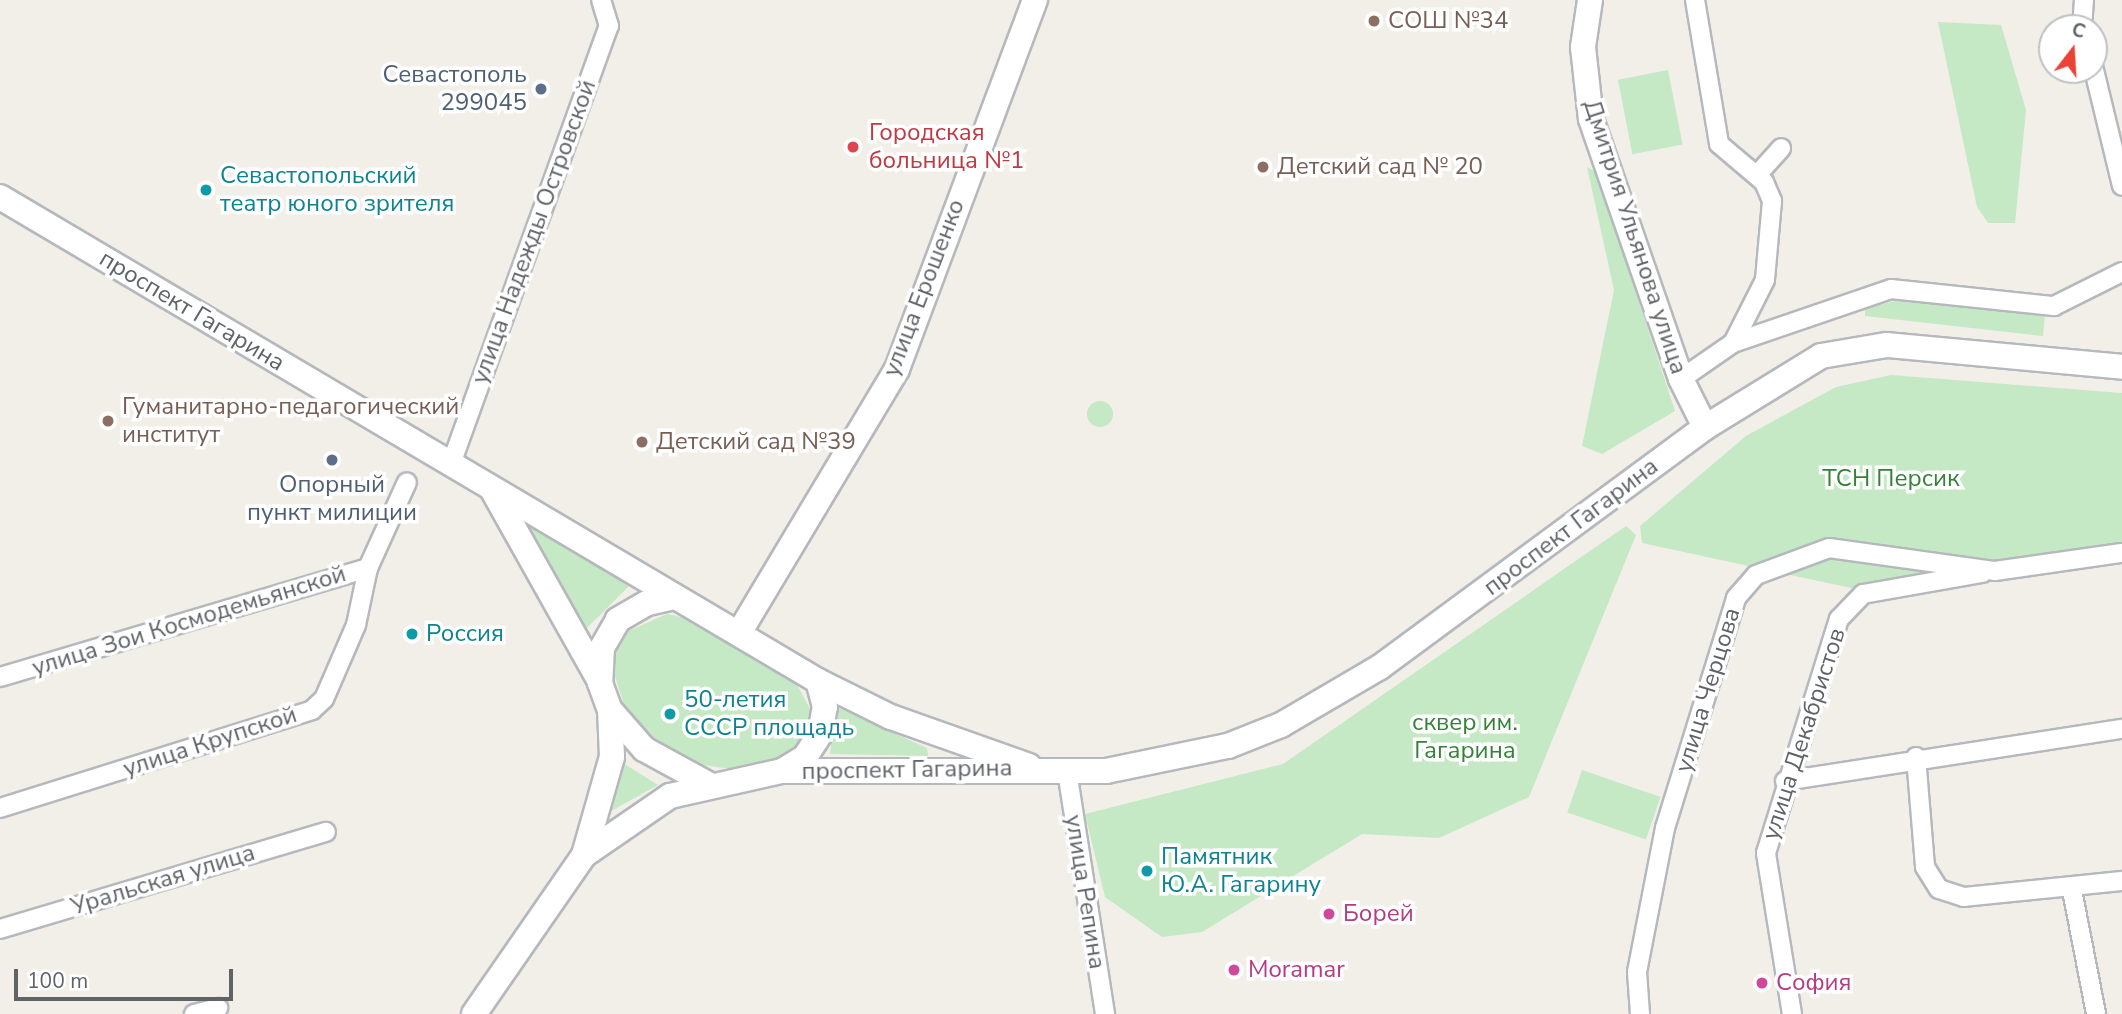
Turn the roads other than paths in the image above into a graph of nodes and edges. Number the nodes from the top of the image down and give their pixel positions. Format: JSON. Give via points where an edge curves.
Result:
{"nodes":[{"id":1,"x":601,"y":0,"type":"edge"},
{"id":2,"x":1035,"y":0,"type":"edge"},
{"id":3,"x":1590,"y":0,"type":"edge"},
{"id":4,"x":1695,"y":0,"type":"edge"},
{"id":5,"x":2097,"y":84,"type":"edge"},
{"id":6,"x":1782,"y":148,"type":"dead end"},
{"id":7,"x":1757,"y":175,"type":"junction"},
{"id":8,"x":2122,"y":186,"type":"edge"},
{"id":9,"x":0,"y":197,"type":"edge"},
{"id":10,"x":2122,"y":272,"type":"edge"},
{"id":11,"x":1733,"y":344,"type":"junction"},
{"id":12,"x":2122,"y":367,"type":"edge"},
{"id":13,"x":1681,"y":379,"type":"junction"},
{"id":14,"x":1705,"y":427,"type":"junction"},
{"id":15,"x":451,"y":464,"type":"junction"},
{"id":16,"x":407,"y":482,"type":"dead end"},
{"id":17,"x":492,"y":488,"type":"junction"},
{"id":18,"x":2122,"y":554,"type":"edge"},
{"id":19,"x":368,"y":568,"type":"junction"},
{"id":20,"x":1995,"y":571,"type":"junction"},
{"id":21,"x":674,"y":597,"type":"junction"},
{"id":22,"x":740,"y":633,"type":"junction"},
{"id":23,"x":0,"y":677,"type":"edge"},
{"id":24,"x":818,"y":681,"type":"junction"},
{"id":25,"x":600,"y":683,"type":"junction"},
{"id":26,"x":610,"y":710,"type":"junction"},
{"id":27,"x":2122,"y":729,"type":"edge"},
{"id":28,"x":1916,"y":757,"type":"junction"},
{"id":29,"x":1033,"y":768,"type":"junction"},
{"id":30,"x":782,"y":771,"type":"junction"},
{"id":31,"x":1067,"y":771,"type":"junction"},
{"id":32,"x":1785,"y":782,"type":"junction"},
{"id":33,"x":708,"y":784,"type":"junction"},
{"id":34,"x":0,"y":808,"type":"edge"},
{"id":35,"x":326,"y":832,"type":"dead end"},
{"id":36,"x":584,"y":855,"type":"junction"},
{"id":37,"x":2122,"y":881,"type":"edge"},
{"id":38,"x":2072,"y":890,"type":"junction"},
{"id":39,"x":0,"y":929,"type":"edge"},
{"id":40,"x":218,"y":1008,"type":"dead end"},
{"id":41,"x":194,"y":1014,"type":"edge"},
{"id":42,"x":474,"y":1014,"type":"edge"},
{"id":43,"x":1105,"y":1014,"type":"edge"},
{"id":44,"x":1640,"y":1014,"type":"edge"},
{"id":45,"x":1792,"y":1014,"type":"edge"},
{"id":46,"x":2096,"y":1014,"type":"edge"}],
"edges":[{"from":1,"to":15,"type":"street","name":"улица Надежды Островской","via":[[608,26]]},
{"from":2,"to":22,"type":"main road","name":"улица Ерошенко","via":[[897,369]]},
{"from":3,"to":13,"type":"main road","name":"Дмитрия Ульянова улица","via":[[1583,47],[1591,119]]},
{"from":4,"to":7,"type":"street","via":[[1719,144]]},
{"from":5,"to":8,"type":"street"},
{"from":6,"to":7,"type":"street"},
{"from":7,"to":11,"type":"street","via":[[1772,201],[1765,280]]},
{"from":9,"to":15,"type":"main road","name":"проспект Гагарина"},
{"from":10,"to":11,"type":"street","via":[[2053,306],[1891,289]]},
{"from":11,"to":13,"type":"street"},
{"from":12,"to":14,"type":"main road","name":"проспект Гагарина","via":[[1887,345],[1846,349],[1795,367]]},
{"from":13,"to":14,"type":"main road","name":"Дмитрия Ульянова улица"},
{"from":14,"to":31,"type":"main road","name":"проспект Гагарина","via":[[1380,667],[1282,725],[1140,767]]},
{"from":15,"to":17,"type":"main road","name":"проспект Гагарина"},
{"from":16,"to":19,"type":"street","name":"улица Зои Космодемьянской"},
{"from":17,"to":21,"type":"main road","name":"проспект Гагарина"},
{"from":17,"to":25,"type":"main road"},
{"from":18,"to":20,"type":"street","name":"улица Черцова"},
{"from":19,"to":23,"type":"street","name":"улица Зои Космодемьянской"},
{"from":19,"to":34,"type":"street","name":"улица Крупской","via":[[356,625],[324,699],[312,710]]},
{"from":20,"to":32,"type":"street","name":"улица Декабристов","via":[[1863,594],[1839,619]]},
{"from":20,"to":44,"type":"street","name":"улица Черцова","via":[[1829,548],[1756,575],[1736,598],[1665,828],[1637,972]]},
{"from":21,"to":22,"type":"main road"},
{"from":21,"to":25,"type":"main road","via":[[647,603],[618,620],[602,648]]},
{"from":22,"to":24,"type":"main road"},
{"from":24,"to":29,"type":"main road","name":"проспект Гагарина","via":[[891,717]]},
{"from":24,"to":30,"type":"main road","via":[[825,707],[820,734],[805,757]]},
{"from":25,"to":26,"type":"main road"},
{"from":26,"to":33,"type":"main road","via":[[644,749]]},
{"from":26,"to":36,"type":"main road","via":[[612,757]]},
{"from":27,"to":28,"type":"street"},
{"from":28,"to":32,"type":"street"},
{"from":28,"to":38,"type":"street","via":[[1925,867],[1939,889],[1964,897]]},
{"from":29,"to":30,"type":"main road","name":"проспект Гагарина"},
{"from":29,"to":31,"type":"main road","name":"проспект Гагарина"},
{"from":30,"to":33,"type":"main road"},
{"from":31,"to":43,"type":"street","name":"улица Репина"},
{"from":32,"to":45,"type":"street","name":"улица Декабристов","via":[[1766,853]]},
{"from":33,"to":36,"type":"main road","via":[[641,811]]},
{"from":35,"to":39,"type":"street","name":"Уральская улица"},
{"from":36,"to":42,"type":"main road"},
{"from":37,"to":38,"type":"street"},
{"from":38,"to":46,"type":"street"},
{"from":40,"to":41,"type":"street"}]}
